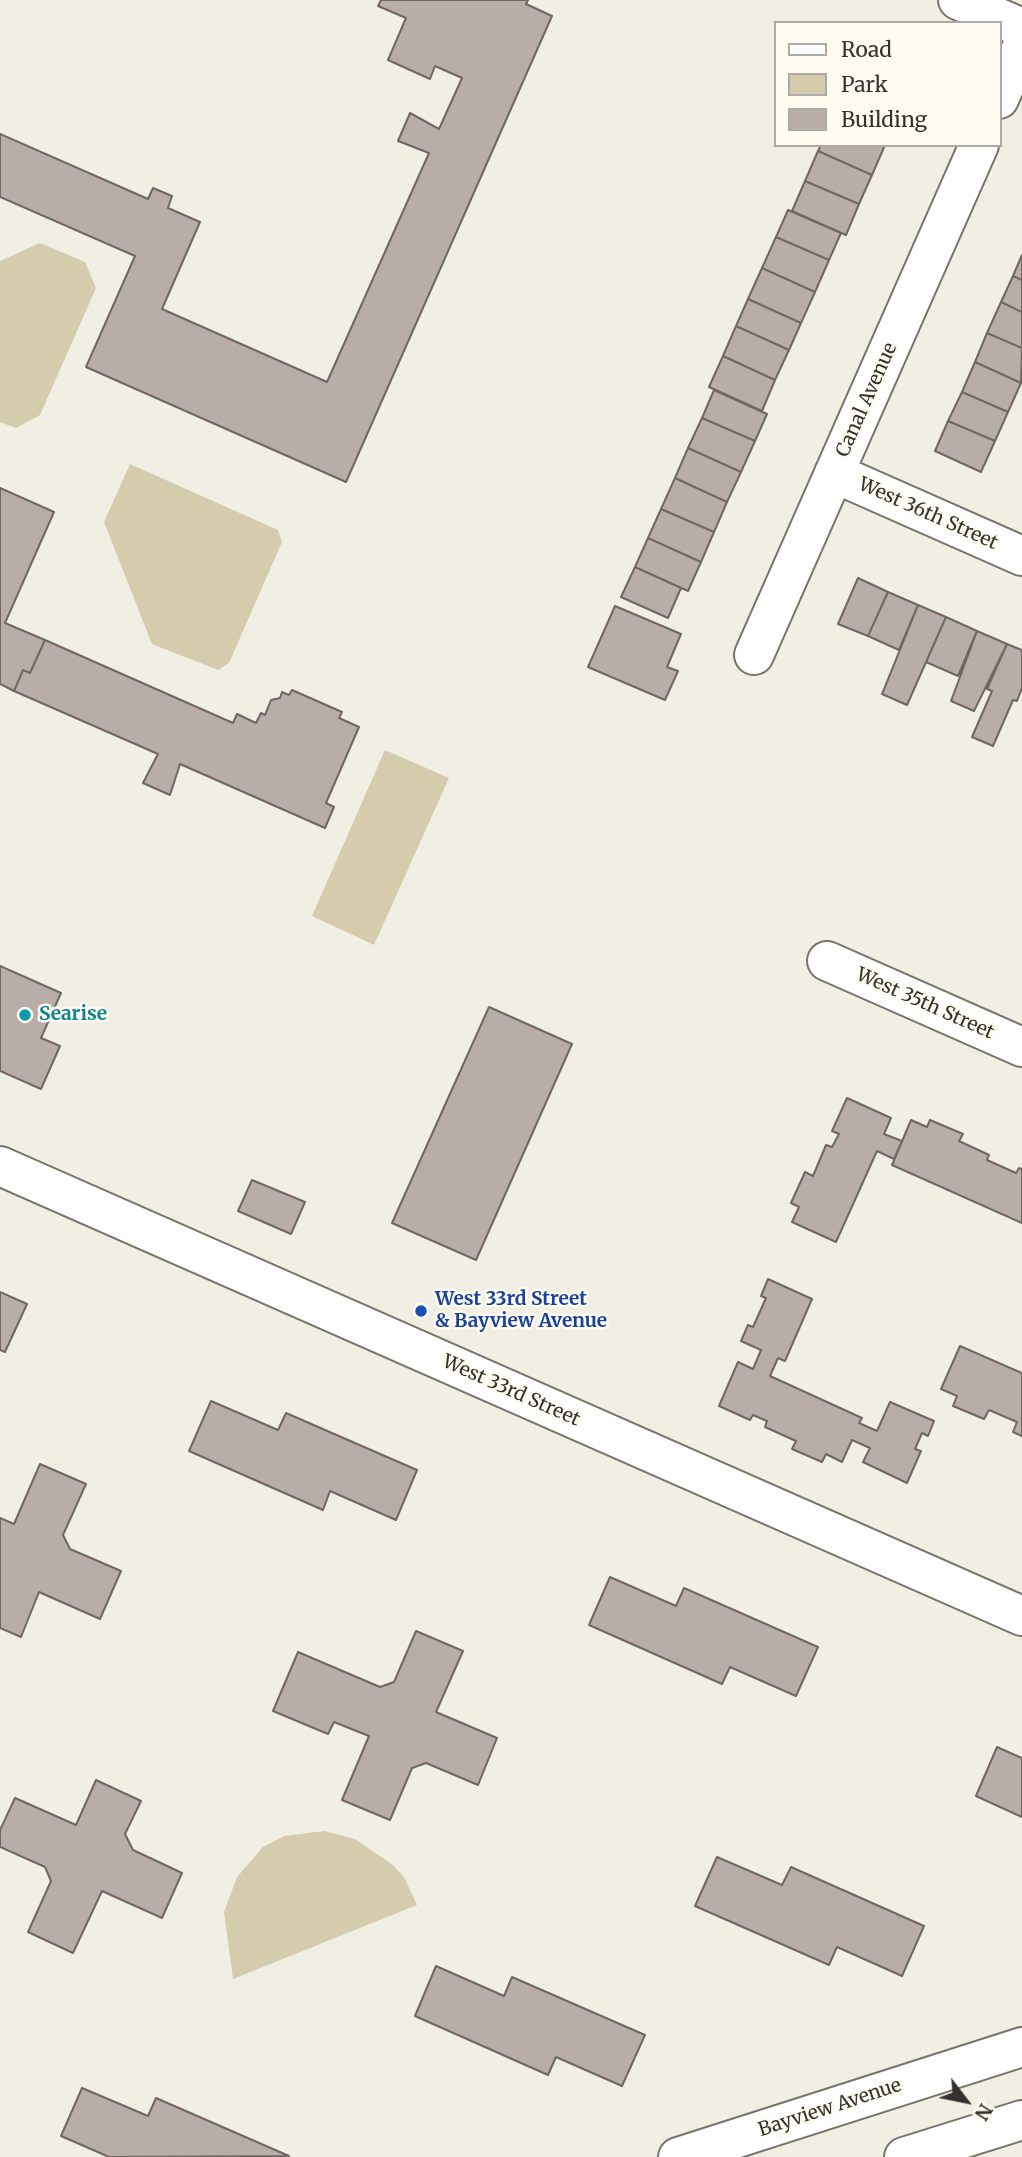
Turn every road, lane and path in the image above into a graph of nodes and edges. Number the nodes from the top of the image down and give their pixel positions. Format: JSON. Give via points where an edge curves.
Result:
{"nodes":[{"id":1,"x":958,"y":0,"type":"edge"},
{"id":2,"x":1022,"y":28,"type":"edge"},
{"id":3,"x":1022,"y":47,"type":"edge"},
{"id":4,"x":1001,"y":94,"type":"edge"},
{"id":5,"x":978,"y":147,"type":"edge"},
{"id":6,"x":834,"y":473,"type":"junction"},
{"id":7,"x":1022,"y":556,"type":"edge"},
{"id":8,"x":754,"y":654,"type":"dead end"},
{"id":9,"x":827,"y":961,"type":"dead end"},
{"id":10,"x":1022,"y":1048,"type":"edge"},
{"id":11,"x":0,"y":1166,"type":"edge"},
{"id":12,"x":1022,"y":1616,"type":"edge"},
{"id":13,"x":1022,"y":2047,"type":"edge"},
{"id":14,"x":1022,"y":2120,"type":"edge"},
{"id":15,"x":678,"y":2157,"type":"edge"},
{"id":16,"x":904,"y":2157,"type":"edge"}],
"edges":[{"from":1,"to":2,"type":"street"},
{"from":3,"to":4,"type":"street"},
{"from":5,"to":6,"type":"street","name":"Canal Avenue"},
{"from":6,"to":7,"type":"street","name":"West 36th Street"},
{"from":6,"to":8,"type":"street","name":"Canal Avenue"},
{"from":9,"to":10,"type":"street","name":"West 35th Street"},
{"from":11,"to":12,"type":"street","name":"West 33rd Street"},
{"from":13,"to":15,"type":"street","name":"Bayview Avenue"},
{"from":14,"to":16,"type":"street"}]}
